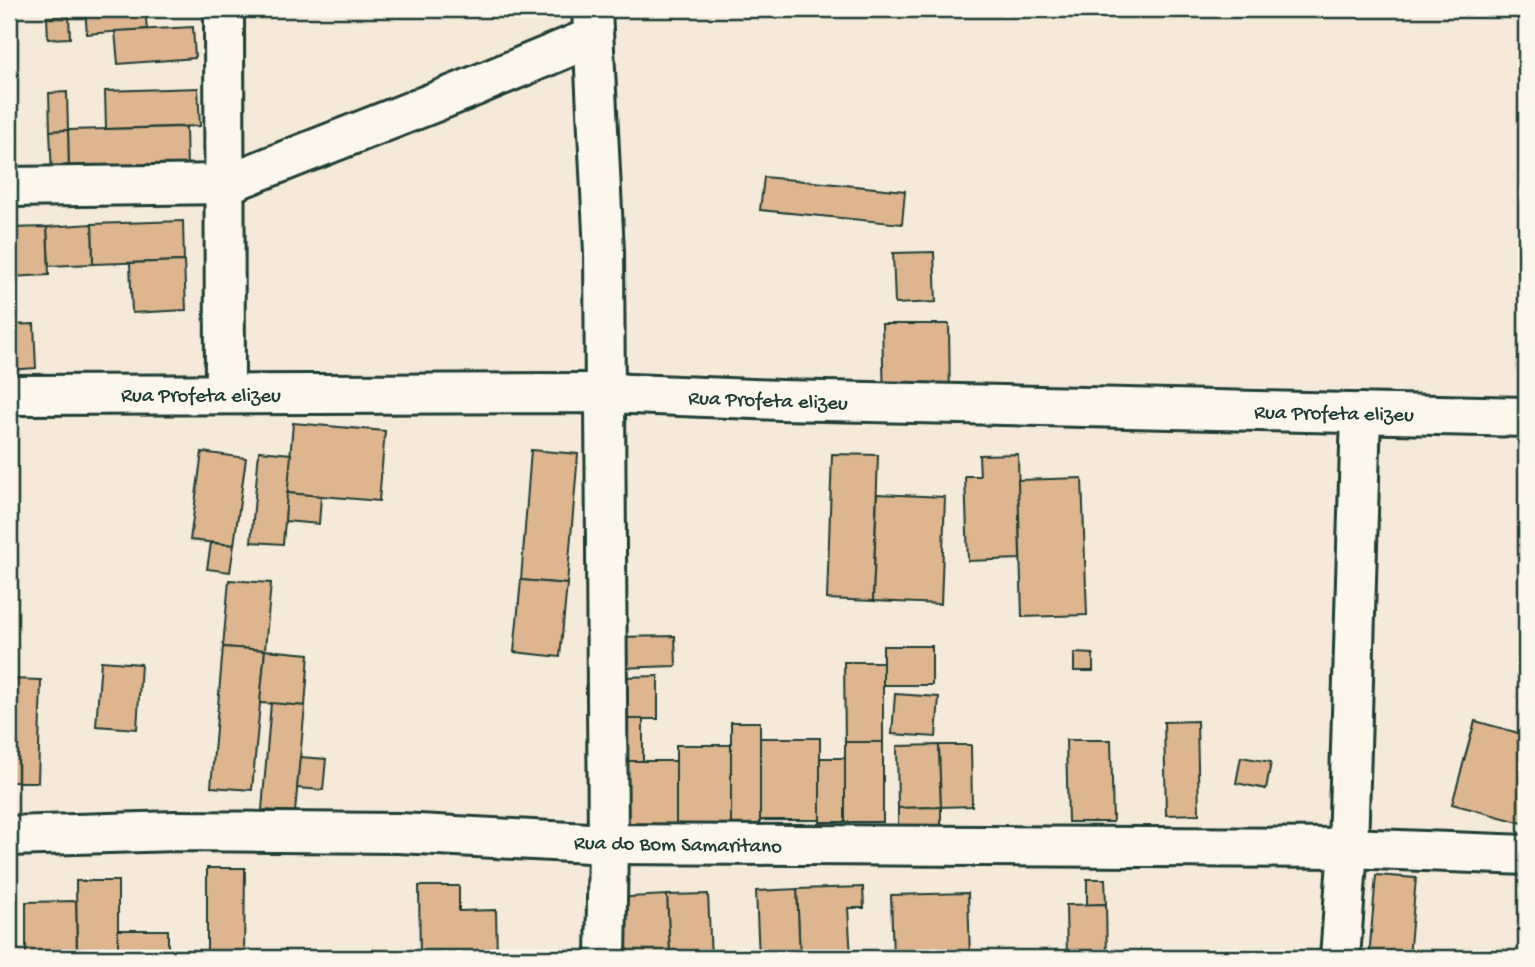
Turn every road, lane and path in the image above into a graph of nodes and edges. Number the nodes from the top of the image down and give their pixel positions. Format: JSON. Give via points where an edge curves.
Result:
{"nodes":[{"id":1,"x":224,"y":9,"type":"edge"},
{"id":2,"x":592,"y":23,"type":"edge"},
{"id":3,"x":226,"y":184,"type":"junction"},
{"id":4,"x":9,"y":187,"type":"edge"},
{"id":5,"x":606,"y":393,"type":"junction"},
{"id":6,"x":225,"y":394,"type":"junction"},
{"id":7,"x":9,"y":395,"type":"edge"},
{"id":8,"x":1361,"y":412,"type":"junction"},
{"id":9,"x":1526,"y":418,"type":"edge"},
{"id":10,"x":9,"y":836,"type":"edge"},
{"id":11,"x":608,"y":844,"type":"junction"},
{"id":12,"x":1349,"y":848,"type":"junction"},
{"id":13,"x":1526,"y":855,"type":"edge"},
{"id":14,"x":606,"y":958,"type":"edge"},
{"id":15,"x":1340,"y":958,"type":"edge"}],
"edges":[{"from":1,"to":3,"type":"street"},
{"from":2,"to":3,"type":"street"},
{"from":2,"to":5,"type":"street"},
{"from":3,"to":4,"type":"street"},
{"from":3,"to":6,"type":"street"},
{"from":5,"to":6,"type":"street","name":"Rua Profeta elizeu"},
{"from":5,"to":8,"type":"street","name":"Rua Profeta elizeu"},
{"from":5,"to":11,"type":"street"},
{"from":6,"to":7,"type":"street","name":"Rua Profeta elizeu"},
{"from":8,"to":9,"type":"street","name":"Rua Profeta elizeu"},
{"from":8,"to":12,"type":"street"},
{"from":10,"to":11,"type":"street","name":"Rua do Bom Samaritano","via":[[176,831],[371,833]]},
{"from":11,"to":12,"type":"street","name":"Rua do Bom Samaritano"},
{"from":11,"to":14,"type":"street"},
{"from":12,"to":13,"type":"street"},
{"from":12,"to":15,"type":"street"}]}
